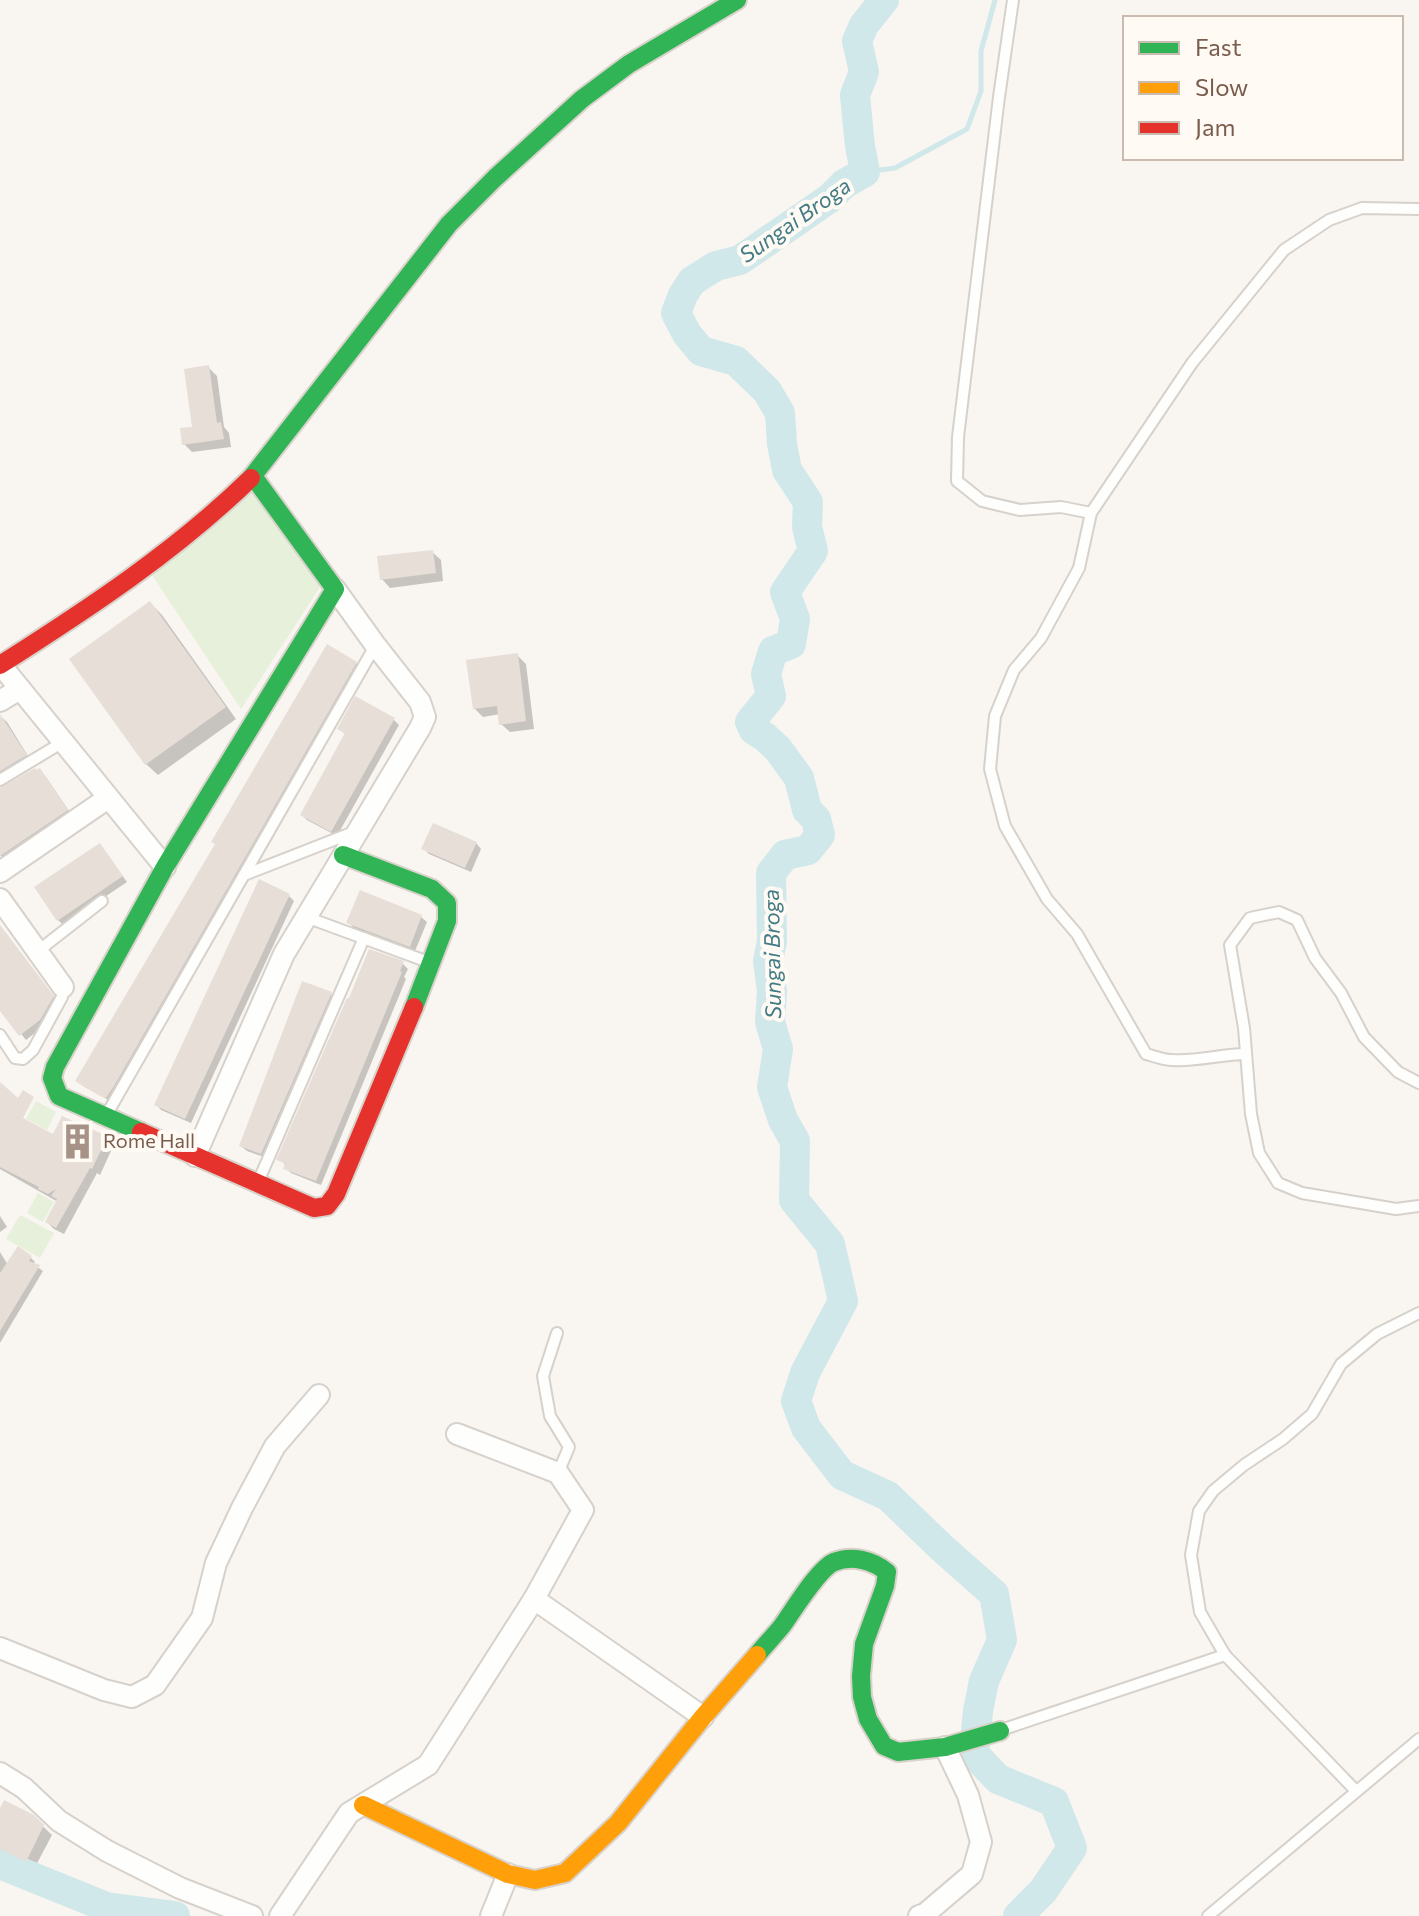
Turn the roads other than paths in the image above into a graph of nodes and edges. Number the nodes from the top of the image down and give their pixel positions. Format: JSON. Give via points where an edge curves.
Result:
{"nodes":[{"id":1,"x":737,"y":0,"type":"edge"},
{"id":2,"x":1013,"y":0,"type":"edge"},
{"id":3,"x":1419,"y":209,"type":"edge"},
{"id":4,"x":253,"y":476,"type":"junction"},
{"id":5,"x":1091,"y":513,"type":"junction"},
{"id":6,"x":335,"y":589,"type":"junction"},
{"id":7,"x":376,"y":646,"type":"junction"},
{"id":8,"x":0,"y":664,"type":"edge"},
{"id":9,"x":20,"y":689,"type":"junction"},
{"id":10,"x":0,"y":701,"type":"edge"},
{"id":11,"x":63,"y":742,"type":"junction"},
{"id":12,"x":0,"y":780,"type":"edge"},
{"id":13,"x":108,"y":798,"type":"junction"},
{"id":14,"x":357,"y":831,"type":"junction"},
{"id":15,"x":343,"y":855,"type":"junction"},
{"id":16,"x":165,"y":867,"type":"junction"},
{"id":17,"x":0,"y":872,"type":"edge"},
{"id":18,"x":244,"y":875,"type":"junction"},
{"id":19,"x":0,"y":899,"type":"edge"},
{"id":20,"x":102,"y":901,"type":"dead end"},
{"id":21,"x":306,"y":917,"type":"junction"},
{"id":22,"x":364,"y":938,"type":"junction"},
{"id":23,"x":38,"y":951,"type":"junction"},
{"id":24,"x":432,"y":963,"type":"junction"},
{"id":25,"x":63,"y":987,"type":"joint"},
{"id":26,"x":0,"y":1035,"type":"edge"},
{"id":27,"x":1246,"y":1054,"type":"junction"},
{"id":28,"x":1419,"y":1083,"type":"edge"},
{"id":29,"x":106,"y":1116,"type":"junction"},
{"id":30,"x":195,"y":1156,"type":"junction"},
{"id":31,"x":258,"y":1183,"type":"junction"},
{"id":32,"x":1419,"y":1206,"type":"edge"},
{"id":33,"x":1419,"y":1313,"type":"edge"},
{"id":34,"x":557,"y":1333,"type":"dead end"},
{"id":35,"x":319,"y":1395,"type":"dead end"},
{"id":36,"x":457,"y":1434,"type":"dead end"},
{"id":37,"x":558,"y":1473,"type":"junction"},
{"id":38,"x":534,"y":1599,"type":"junction"},
{"id":39,"x":0,"y":1648,"type":"edge"},
{"id":40,"x":1225,"y":1655,"type":"junction"},
{"id":41,"x":703,"y":1717,"type":"junction"},
{"id":42,"x":1000,"y":1731,"type":"joint"},
{"id":43,"x":1419,"y":1739,"type":"edge"},
{"id":44,"x":951,"y":1745,"type":"junction"},
{"id":45,"x":0,"y":1773,"type":"edge"},
{"id":46,"x":1356,"y":1791,"type":"junction"},
{"id":47,"x":363,"y":1805,"type":"junction"},
{"id":48,"x":508,"y":1874,"type":"junction"},
{"id":49,"x":252,"y":1916,"type":"edge"},
{"id":50,"x":280,"y":1916,"type":"edge"},
{"id":51,"x":491,"y":1916,"type":"edge"},
{"id":52,"x":919,"y":1916,"type":"edge"},
{"id":53,"x":1208,"y":1916,"type":"edge"}],
"edges":[{"from":1,"to":4,"type":"street","via":[[629,64],[495,178],[449,224]]},
{"from":2,"to":5,"type":"lane","via":[[958,437],[957,481],[982,501],[1020,510],[1061,507]]},
{"from":3,"to":5,"type":"lane","via":[[1362,208],[1329,220],[1284,250],[1192,363]]},
{"from":4,"to":6,"type":"street"},
{"from":4,"to":8,"type":"street","via":[[138,573]]},
{"from":5,"to":27,"type":"lane","via":[[1079,568],[1041,638],[1014,670],[995,716],[990,769],[1005,826],[1047,899],[1077,934],[1146,1054],[1197,1060]]},
{"from":6,"to":7,"type":"street"},
{"from":6,"to":16,"type":"street"},
{"from":7,"to":14,"type":"street","via":[[420,702],[425,717]]},
{"from":7,"to":18,"type":"lane"},
{"from":8,"to":9,"type":"street"},
{"from":9,"to":10,"type":"street"},
{"from":9,"to":11,"type":"street"},
{"from":11,"to":12,"type":"lane"},
{"from":11,"to":13,"type":"street"},
{"from":13,"to":16,"type":"street"},
{"from":13,"to":17,"type":"street"},
{"from":14,"to":15,"type":"street"},
{"from":14,"to":18,"type":"lane"},
{"from":15,"to":21,"type":"street"},
{"from":15,"to":24,"type":"street","via":[[432,889],[447,903],[447,921]]},
{"from":16,"to":29,"type":"street","via":[[52,1078],[59,1096]]},
{"from":18,"to":29,"type":"lane"},
{"from":19,"to":23,"type":"street"},
{"from":20,"to":23,"type":"lane"},
{"from":21,"to":22,"type":"lane"},
{"from":21,"to":30,"type":"street","via":[[284,954]]},
{"from":22,"to":24,"type":"lane"},
{"from":22,"to":31,"type":"lane"},
{"from":23,"to":25,"type":"street"},
{"from":24,"to":31,"type":"street","via":[[327,1206],[314,1208]]},
{"from":25,"to":26,"type":"lane","via":[[33,1050],[23,1059],[15,1058]]},
{"from":27,"to":28,"type":"lane","via":[[1230,945],[1250,918],[1279,912],[1297,920],[1364,1037],[1398,1072]]},
{"from":27,"to":32,"type":"lane","via":[[1259,1153],[1278,1183],[1302,1193],[1396,1209]]},
{"from":29,"to":30,"type":"street"},
{"from":30,"to":31,"type":"street"},
{"from":33,"to":40,"type":"lane","via":[[1377,1334],[1341,1364],[1312,1414],[1213,1491],[1199,1511],[1191,1555],[1200,1612]]},
{"from":34,"to":37,"type":"lane","via":[[543,1376],[550,1416],[569,1447]]},
{"from":35,"to":39,"type":"street","via":[[275,1446],[216,1563],[202,1618],[155,1685],[132,1697]]},
{"from":36,"to":37,"type":"street"},
{"from":37,"to":38,"type":"street","via":[[583,1510]]},
{"from":38,"to":41,"type":"street"},
{"from":38,"to":47,"type":"street","via":[[428,1765]]},
{"from":40,"to":42,"type":"lane"},
{"from":40,"to":46,"type":"lane"},
{"from":41,"to":44,"type":"street","via":[[821,1572],[851,1558],[887,1572],[864,1644],[862,1697],[868,1719],[884,1746],[898,1752]]},
{"from":41,"to":48,"type":"street","via":[[618,1823],[565,1873],[535,1880]]},
{"from":42,"to":44,"type":"street"},
{"from":43,"to":46,"type":"lane"},
{"from":44,"to":52,"type":"street","via":[[981,1842],[972,1874]]},
{"from":45,"to":49,"type":"street","via":[[59,1821],[107,1851]]},
{"from":46,"to":53,"type":"lane"},
{"from":47,"to":48,"type":"street"},
{"from":47,"to":50,"type":"street","via":[[349,1813]]},
{"from":48,"to":51,"type":"street"}]}
